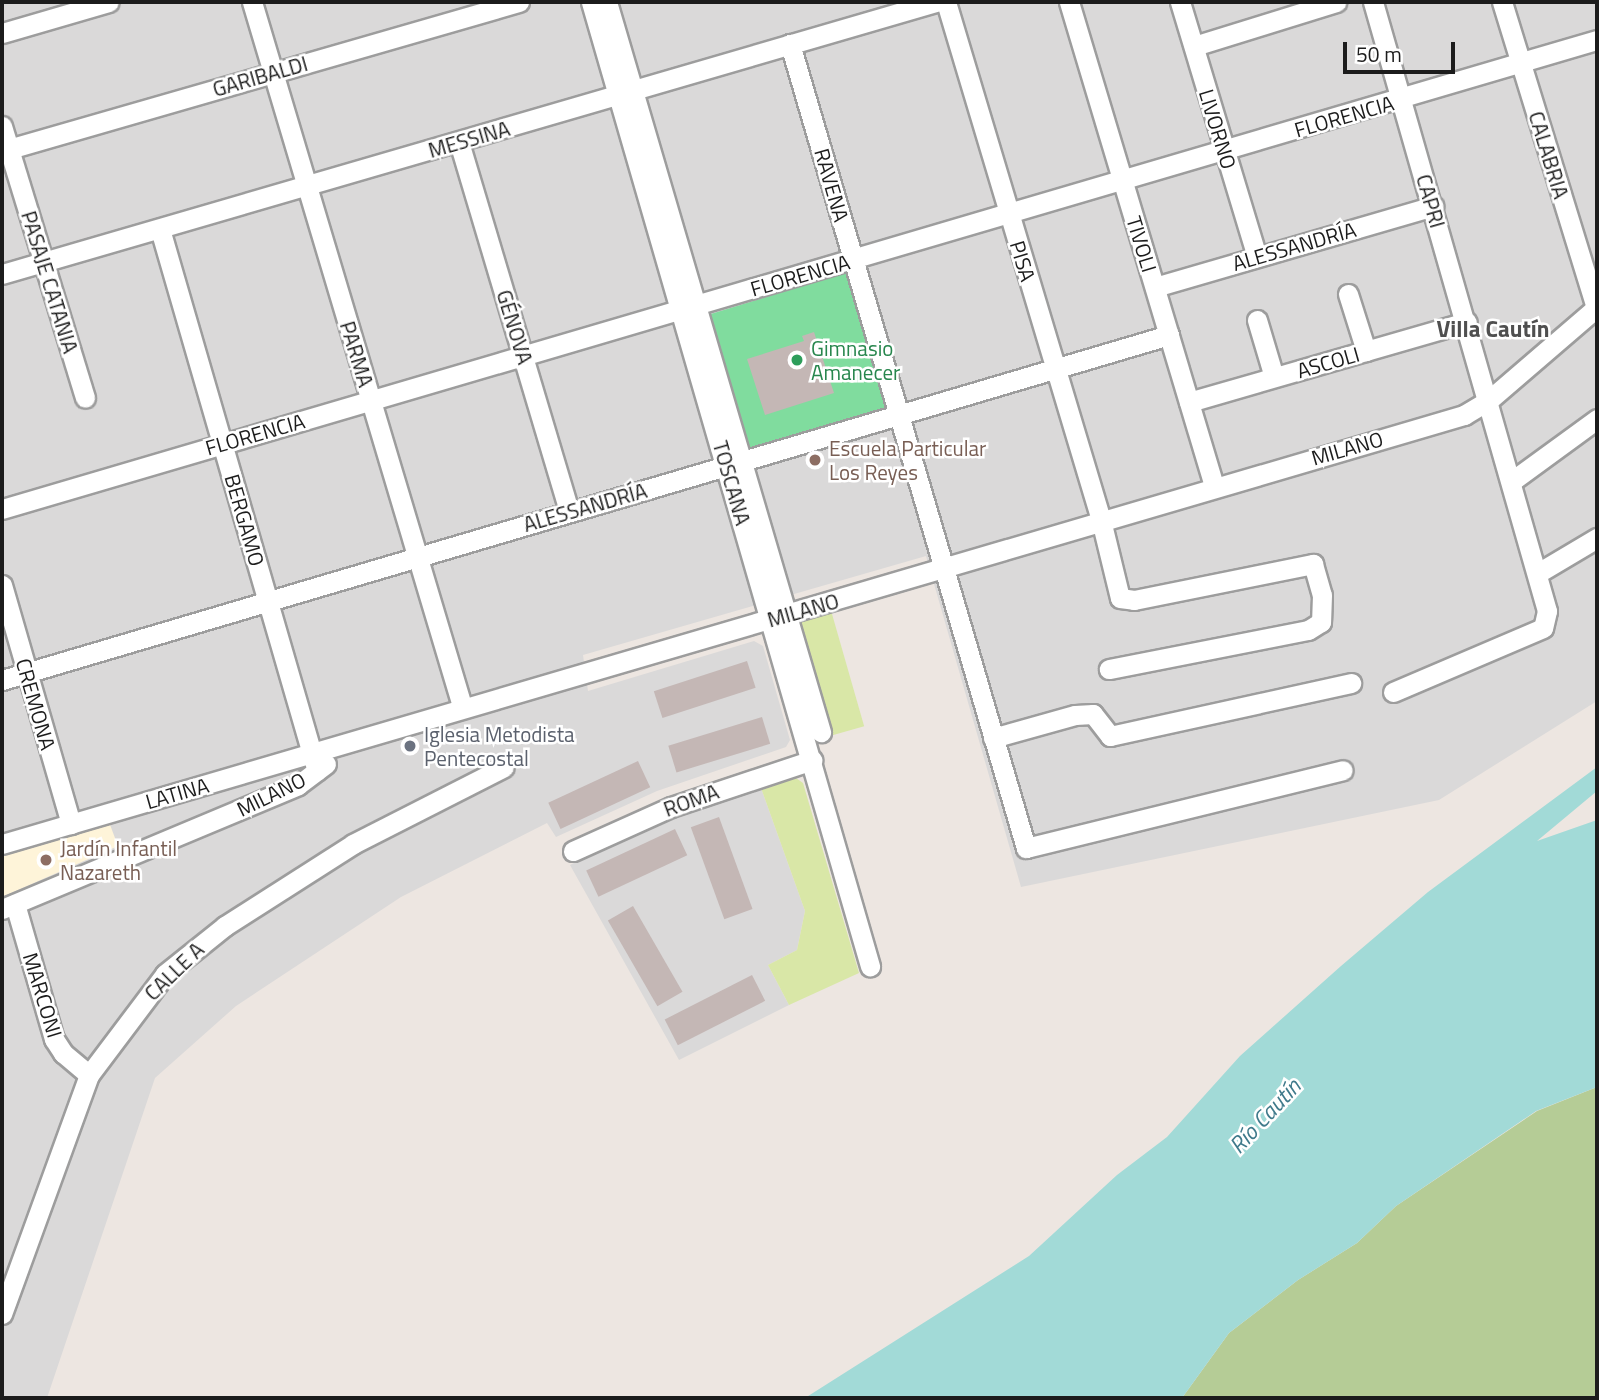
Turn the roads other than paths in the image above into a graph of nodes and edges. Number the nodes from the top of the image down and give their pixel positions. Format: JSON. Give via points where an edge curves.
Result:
{"nodes":[{"id":1,"x":109,"y":2,"type":"edge"},
{"id":2,"x":252,"y":2,"type":"edge"},
{"id":3,"x":519,"y":2,"type":"edge"},
{"id":4,"x":591,"y":2,"type":"edge"},
{"id":5,"x":607,"y":2,"type":"edge"},
{"id":6,"x":936,"y":2,"type":"edge"},
{"id":7,"x":946,"y":2,"type":"edge"},
{"id":8,"x":1069,"y":2,"type":"edge"},
{"id":9,"x":1180,"y":2,"type":"edge"},
{"id":10,"x":1336,"y":2,"type":"edge"},
{"id":11,"x":1373,"y":2,"type":"edge"},
{"id":12,"x":1502,"y":2,"type":"edge"},
{"id":13,"x":1273,"y":11,"type":"edge"},
{"id":14,"x":2,"y":33,"type":"edge"},
{"id":15,"x":1597,"y":40,"type":"edge"},
{"id":16,"x":790,"y":44,"type":"junction"},
{"id":17,"x":1194,"y":46,"type":"junction"},
{"id":18,"x":1521,"y":63,"type":"junction"},
{"id":19,"x":273,"y":72,"type":"junction"},
{"id":20,"x":626,"y":92,"type":"junction"},
{"id":21,"x":1402,"y":99,"type":"junction"},
{"id":22,"x":2,"y":126,"type":"edge"},
{"id":23,"x":459,"y":142,"type":"junction"},
{"id":24,"x":5,"y":150,"type":"edge"},
{"id":25,"x":1224,"y":150,"type":"junction"},
{"id":26,"x":1123,"y":180,"type":"junction"},
{"id":27,"x":307,"y":185,"type":"junction"},
{"id":28,"x":1433,"y":206,"type":"junction"},
{"id":29,"x":1009,"y":214,"type":"junction"},
{"id":30,"x":160,"y":229,"type":"junction"},
{"id":31,"x":1257,"y":257,"type":"junction"},
{"id":32,"x":854,"y":259,"type":"junction"},
{"id":33,"x":44,"y":262,"type":"junction"},
{"id":34,"x":2,"y":274,"type":"edge"},
{"id":35,"x":1154,"y":287,"type":"junction"},
{"id":36,"x":1348,"y":294,"type":"dead end"},
{"id":37,"x":689,"y":307,"type":"junction"},
{"id":38,"x":1597,"y":308,"type":"edge"},
{"id":39,"x":1256,"y":320,"type":"dead end"},
{"id":40,"x":1467,"y":322,"type":"junction"},
{"id":41,"x":1169,"y":335,"type":"junction"},
{"id":42,"x":1366,"y":351,"type":"junction"},
{"id":43,"x":524,"y":356,"type":"junction"},
{"id":44,"x":1055,"y":368,"type":"junction"},
{"id":45,"x":1274,"y":377,"type":"junction"},
{"id":46,"x":85,"y":398,"type":"dead end"},
{"id":47,"x":1489,"y":400,"type":"junction"},
{"id":48,"x":371,"y":401,"type":"junction"},
{"id":49,"x":1189,"y":401,"type":"junction"},
{"id":50,"x":898,"y":415,"type":"junction"},
{"id":51,"x":1597,"y":419,"type":"edge"},
{"id":52,"x":223,"y":444,"type":"junction"},
{"id":53,"x":734,"y":463,"type":"junction"},
{"id":54,"x":1512,"y":481,"type":"junction"},
{"id":55,"x":1214,"y":486,"type":"junction"},
{"id":56,"x":2,"y":509,"type":"edge"},
{"id":57,"x":569,"y":512,"type":"junction"},
{"id":58,"x":1101,"y":520,"type":"junction"},
{"id":59,"x":1597,"y":538,"type":"edge"},
{"id":60,"x":418,"y":557,"type":"junction"},
{"id":61,"x":943,"y":569,"type":"junction"},
{"id":62,"x":1538,"y":573,"type":"junction"},
{"id":63,"x":2,"y":585,"type":"edge"},
{"id":64,"x":268,"y":601,"type":"junction"},
{"id":65,"x":779,"y":617,"type":"junction"},
{"id":66,"x":1109,"y":669,"type":"dead end"},
{"id":67,"x":27,"y":672,"type":"junction"},
{"id":68,"x":2,"y":680,"type":"edge"},
{"id":69,"x":1351,"y":683,"type":"dead end"},
{"id":70,"x":1393,"y":692,"type":"dead end"},
{"id":71,"x":462,"y":706,"type":"junction"},
{"id":72,"x":821,"y":732,"type":"dead end"},
{"id":73,"x":993,"y":738,"type":"junction"},
{"id":74,"x":812,"y":760,"type":"junction"},
{"id":75,"x":315,"y":763,"type":"junction"},
{"id":76,"x":504,"y":767,"type":"dead end"},
{"id":77,"x":1343,"y":770,"type":"dead end"},
{"id":78,"x":71,"y":824,"type":"junction"},
{"id":79,"x":2,"y":844,"type":"edge"},
{"id":80,"x":573,"y":851,"type":"dead end"},
{"id":81,"x":8,"y":906,"type":"edge"},
{"id":82,"x":870,"y":966,"type":"dead end"},
{"id":83,"x":89,"y":1075,"type":"junction"},
{"id":84,"x":2,"y":1314,"type":"edge"}],
"edges":[{"from":1,"to":14,"type":"street"},
{"from":2,"to":19,"type":"street","name":"PARMA"},
{"from":3,"to":19,"type":"street","name":"GARIBALDI"},
{"from":4,"to":20,"type":"street","name":"TOSCANA"},
{"from":5,"to":20,"type":"street","name":"TOSCANA"},
{"from":6,"to":16,"type":"street","name":"MESSINA"},
{"from":7,"to":29,"type":"street","name":"PISA"},
{"from":8,"to":26,"type":"street","name":"TIVOLI"},
{"from":9,"to":17,"type":"street","name":"LIVORNO"},
{"from":10,"to":13,"type":"street"},
{"from":11,"to":21,"type":"street","name":"CAPRI"},
{"from":12,"to":18,"type":"street","name":"CALABRIA"},
{"from":13,"to":17,"type":"street"},
{"from":15,"to":18,"type":"street","name":"FLORENCIA"},
{"from":16,"to":20,"type":"street","name":"MESSINA"},
{"from":16,"to":32,"type":"street","name":"RAVENA"},
{"from":17,"to":25,"type":"street","name":"LIVORNO"},
{"from":18,"to":21,"type":"street","name":"FLORENCIA"},
{"from":18,"to":38,"type":"street","name":"CALABRIA"},
{"from":19,"to":24,"type":"street","name":"GARIBALDI"},
{"from":19,"to":27,"type":"street","name":"PARMA"},
{"from":20,"to":23,"type":"street","name":"MESSINA"},
{"from":20,"to":37,"type":"street","name":"TOSCANA"},
{"from":21,"to":25,"type":"street","name":"FLORENCIA"},
{"from":21,"to":28,"type":"street","name":"CAPRI"},
{"from":22,"to":24,"type":"street","name":"PASAJE CATANIA"},
{"from":23,"to":27,"type":"street","name":"MESSINA"},
{"from":23,"to":43,"type":"street","name":"GÉNOVA"},
{"from":24,"to":33,"type":"street","name":"PASAJE CATANIA"},
{"from":25,"to":26,"type":"street","name":"FLORENCIA"},
{"from":25,"to":31,"type":"street","name":"LIVORNO"},
{"from":26,"to":29,"type":"street","name":"FLORENCIA"},
{"from":26,"to":35,"type":"street","name":"TIVOLI"},
{"from":27,"to":30,"type":"street","name":"MESSINA"},
{"from":27,"to":48,"type":"street","name":"PARMA"},
{"from":28,"to":31,"type":"street","name":"ALESSANDRÍA"},
{"from":28,"to":40,"type":"street","name":"CAPRI"},
{"from":29,"to":32,"type":"street","name":"FLORENCIA"},
{"from":29,"to":44,"type":"street","name":"PISA"},
{"from":30,"to":33,"type":"street","name":"MESSINA"},
{"from":30,"to":52,"type":"street","name":"BERGAMO"},
{"from":31,"to":35,"type":"street","name":"ALESSANDRÍA"},
{"from":32,"to":37,"type":"street","name":"FLORENCIA"},
{"from":32,"to":50,"type":"street","name":"RAVENA"},
{"from":33,"to":34,"type":"street","name":"MESSINA"},
{"from":33,"to":46,"type":"street","name":"PASAJE CATANIA"},
{"from":35,"to":41,"type":"street","name":"TIVOLI"},
{"from":36,"to":42,"type":"street"},
{"from":37,"to":43,"type":"street","name":"FLORENCIA"},
{"from":37,"to":53,"type":"street","name":"TOSCANA"},
{"from":38,"to":47,"type":"street","name":"MILANO"},
{"from":39,"to":45,"type":"street"},
{"from":40,"to":42,"type":"street","name":"ASCOLI"},
{"from":40,"to":47,"type":"street","name":"CAPRI"},
{"from":41,"to":44,"type":"street","name":"ALESSANDRÍA"},
{"from":41,"to":49,"type":"street","name":"TIVOLI"},
{"from":42,"to":45,"type":"street","name":"ASCOLI"},
{"from":43,"to":48,"type":"street","name":"FLORENCIA"},
{"from":43,"to":57,"type":"street","name":"GÉNOVA"},
{"from":44,"to":50,"type":"street","name":"ALESSANDRÍA"},
{"from":44,"to":58,"type":"street","name":"PISA"},
{"from":45,"to":49,"type":"street","name":"ASCOLI"},
{"from":47,"to":54,"type":"street","name":"CAPRI"},
{"from":47,"to":55,"type":"street","name":"MILANO","via":[[1464,415]]},
{"from":48,"to":52,"type":"street","name":"FLORENCIA"},
{"from":48,"to":60,"type":"street","name":"PARMA"},
{"from":49,"to":55,"type":"street","name":"TIVOLI"},
{"from":50,"to":53,"type":"street","name":"ALESSANDRÍA"},
{"from":50,"to":61,"type":"street","name":"RAVENA"},
{"from":51,"to":54,"type":"street"},
{"from":52,"to":56,"type":"street","name":"FLORENCIA"},
{"from":52,"to":64,"type":"street","name":"BERGAMO"},
{"from":53,"to":57,"type":"street","name":"ALESSANDRÍA"},
{"from":53,"to":65,"type":"street","name":"TOSCANA"},
{"from":54,"to":62,"type":"street","name":"CAPRI"},
{"from":55,"to":58,"type":"street","name":"MILANO"},
{"from":57,"to":60,"type":"street","name":"ALESSANDRÍA"},
{"from":58,"to":61,"type":"street","name":"MILANO"},
{"from":58,"to":66,"type":"street","name":"PISA","via":[[1119,598],[1134,600],[1313,564],[1322,595],[1321,622],[1308,630]]},
{"from":59,"to":62,"type":"street"},
{"from":60,"to":64,"type":"street","name":"ALESSANDRÍA"},
{"from":60,"to":71,"type":"street","name":"PARMA"},
{"from":61,"to":65,"type":"street","name":"MILANO"},
{"from":61,"to":73,"type":"street","name":"RAVENA"},
{"from":62,"to":70,"type":"street","name":"CAPRI","via":[[1547,611],[1543,628]]},
{"from":63,"to":67,"type":"street","name":"CREMONA"},
{"from":64,"to":67,"type":"street","name":"ALESSANDRÍA"},
{"from":64,"to":75,"type":"street","name":"BERGAMO"},
{"from":65,"to":71,"type":"street","name":"MILANO"},
{"from":65,"to":72,"type":"street","name":"TOSCANA"},
{"from":65,"to":74,"type":"street","name":"TOSCANA"},
{"from":67,"to":68,"type":"street","name":"ALESSANDRÍA"},
{"from":67,"to":78,"type":"street","name":"CREMONA"},
{"from":69,"to":73,"type":"street","via":[[1110,736],[1093,714]]},
{"from":71,"to":75,"type":"street","name":"MILANO","via":[[352,743]]},
{"from":73,"to":77,"type":"street","name":"RAVENA","via":[[1026,848]]},
{"from":74,"to":80,"type":"street","name":"ROMA","via":[[671,807]]},
{"from":74,"to":82,"type":"street","name":"TOSCANA"},
{"from":75,"to":78,"type":"street","name":"LATINA"},
{"from":75,"to":81,"type":"street","name":"MILANO","via":[[298,785]]},
{"from":76,"to":83,"type":"street","name":"CALLE A","via":[[354,844],[199,945],[140,1004]]},
{"from":78,"to":79,"type":"street","name":"LATINA"},
{"from":81,"to":83,"type":"street","name":"MARCONI","via":[[54,1039],[62,1053]]},
{"from":83,"to":84,"type":"street","name":"CALLE A"}]}
